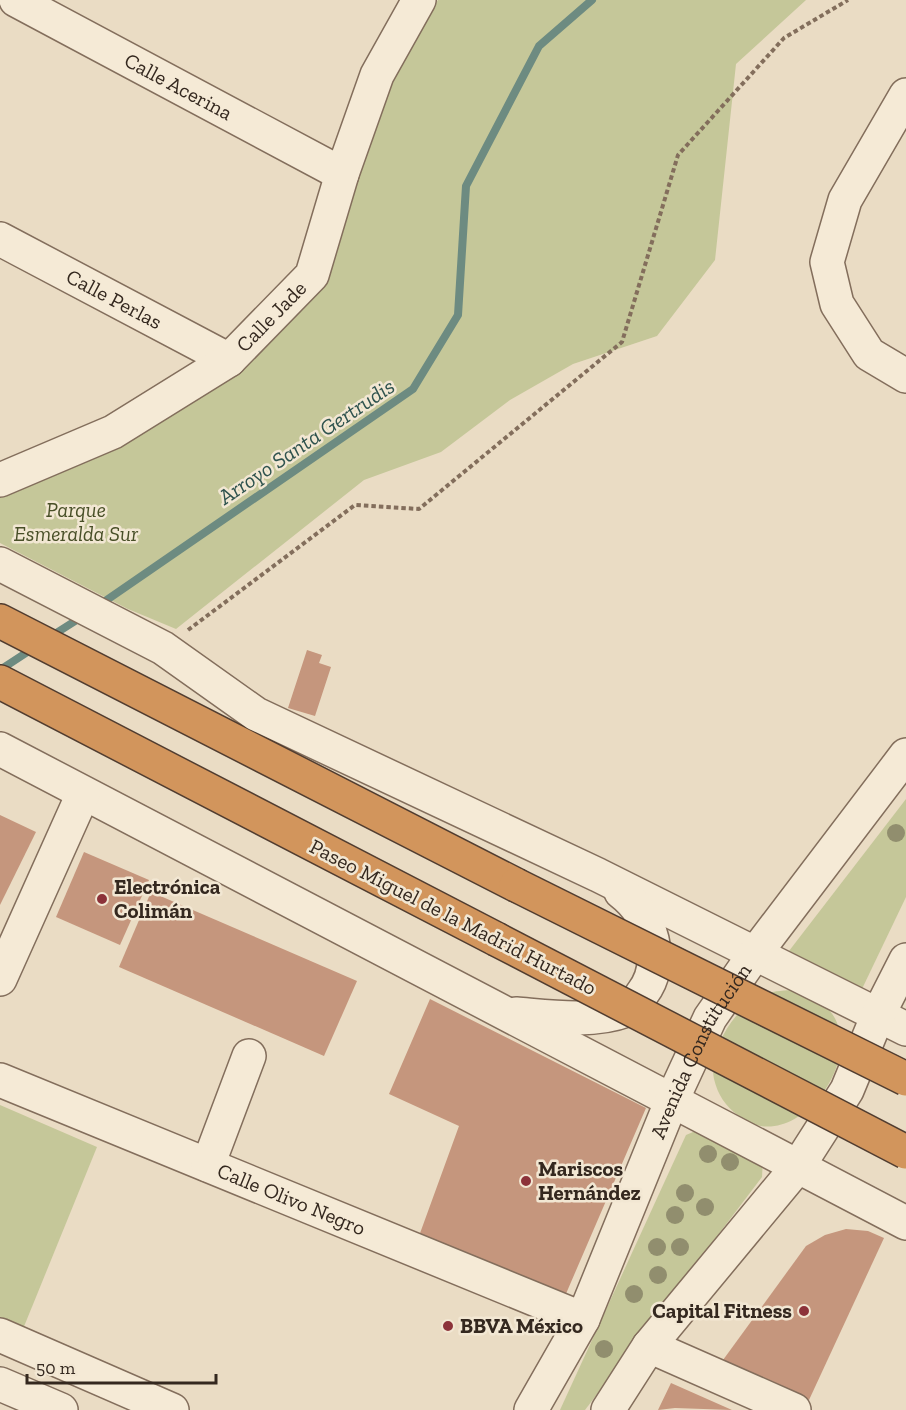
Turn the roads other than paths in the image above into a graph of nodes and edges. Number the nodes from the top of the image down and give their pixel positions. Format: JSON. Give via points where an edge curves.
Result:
{"nodes":[{"id":1,"x":16,"y":0,"type":"edge"},
{"id":2,"x":419,"y":0,"type":"edge"},
{"id":3,"x":906,"y":95,"type":"edge"},
{"id":4,"x":342,"y":174,"type":"junction"},
{"id":5,"x":0,"y":238,"type":"edge"},
{"id":6,"x":229,"y":360,"type":"junction"},
{"id":7,"x":906,"y":376,"type":"edge"},
{"id":8,"x":0,"y":480,"type":"edge"},
{"id":9,"x":0,"y":564,"type":"edge"},
{"id":10,"x":0,"y":621,"type":"edge"},
{"id":11,"x":0,"y":682,"type":"edge"},
{"id":12,"x":0,"y":749,"type":"edge"},
{"id":13,"x":906,"y":755,"type":"edge"},
{"id":14,"x":83,"y":794,"type":"junction"},
{"id":15,"x":598,"y":875,"type":"junction"},
{"id":16,"x":754,"y":955,"type":"junction"},
{"id":17,"x":906,"y":960,"type":"edge"},
{"id":18,"x":0,"y":979,"type":"edge"},
{"id":19,"x":502,"y":1013,"type":"junction"},
{"id":20,"x":892,"y":1022,"type":"edge"},
{"id":21,"x":249,"y":1056,"type":"dead end"},
{"id":22,"x":906,"y":1079,"type":"edge"},
{"id":23,"x":0,"y":1080,"type":"edge"},
{"id":24,"x":672,"y":1100,"type":"junction"},
{"id":25,"x":906,"y":1152,"type":"edge"},
{"id":26,"x":208,"y":1165,"type":"junction"},
{"id":27,"x":799,"y":1165,"type":"junction"},
{"id":28,"x":906,"y":1223,"type":"edge"},
{"id":29,"x":583,"y":1319,"type":"junction"},
{"id":30,"x":0,"y":1335,"type":"edge"},
{"id":31,"x":649,"y":1347,"type":"junction"},
{"id":32,"x":0,"y":1384,"type":"edge"},
{"id":33,"x":61,"y":1410,"type":"edge"},
{"id":34,"x":172,"y":1410,"type":"edge"},
{"id":35,"x":531,"y":1410,"type":"edge"},
{"id":36,"x":608,"y":1410,"type":"edge"},
{"id":37,"x":794,"y":1410,"type":"edge"}],
"edges":[{"from":1,"to":4,"type":"street","name":"Calle Acerina"},
{"from":2,"to":4,"type":"street","name":"Calle Jade","via":[[376,75]]},
{"from":3,"to":7,"type":"street","via":[[845,200],[827,262],[837,304],[869,354]]},
{"from":4,"to":6,"type":"street","name":"Calle Jade","via":[[312,275]]},
{"from":5,"to":6,"type":"street","name":"Calle Perlas"},
{"from":6,"to":8,"type":"street","name":"Calle Jade","via":[[113,432]]},
{"from":9,"to":15,"type":"street","via":[[163,648],[256,714]]},
{"from":10,"to":22,"type":"highway","bridge":true},
{"from":11,"to":25,"type":"highway","name":"Paseo Miguel de la Madrid Hurtado","bridge":true},
{"from":12,"to":14,"type":"street"},
{"from":13,"to":16,"type":"street","name":"Avenida Constitución"},
{"from":14,"to":18,"type":"street"},
{"from":14,"to":19,"type":"street"},
{"from":15,"to":16,"type":"street"},
{"from":15,"to":19,"type":"street","via":[[646,918],[654,943],[650,983],[630,1009],[603,1017]]},
{"from":16,"to":20,"type":"street"},
{"from":16,"to":24,"type":"street","name":"Avenida Constitución","via":[[710,1018]]},
{"from":17,"to":20,"type":"street"},
{"from":19,"to":24,"type":"street"},
{"from":20,"to":27,"type":"street"},
{"from":21,"to":26,"type":"street"},
{"from":23,"to":26,"type":"street","name":"Calle Olivo Negro"},
{"from":24,"to":27,"type":"street"},
{"from":24,"to":29,"type":"street","name":"Avenida Constitución"},
{"from":26,"to":29,"type":"street","name":"Calle Olivo Negro"},
{"from":27,"to":28,"type":"street"},
{"from":27,"to":31,"type":"street"},
{"from":29,"to":35,"type":"street","name":"Avenida Constitución"},
{"from":30,"to":34,"type":"street"},
{"from":31,"to":36,"type":"street"},
{"from":31,"to":37,"type":"street"},
{"from":32,"to":33,"type":"street"}]}
